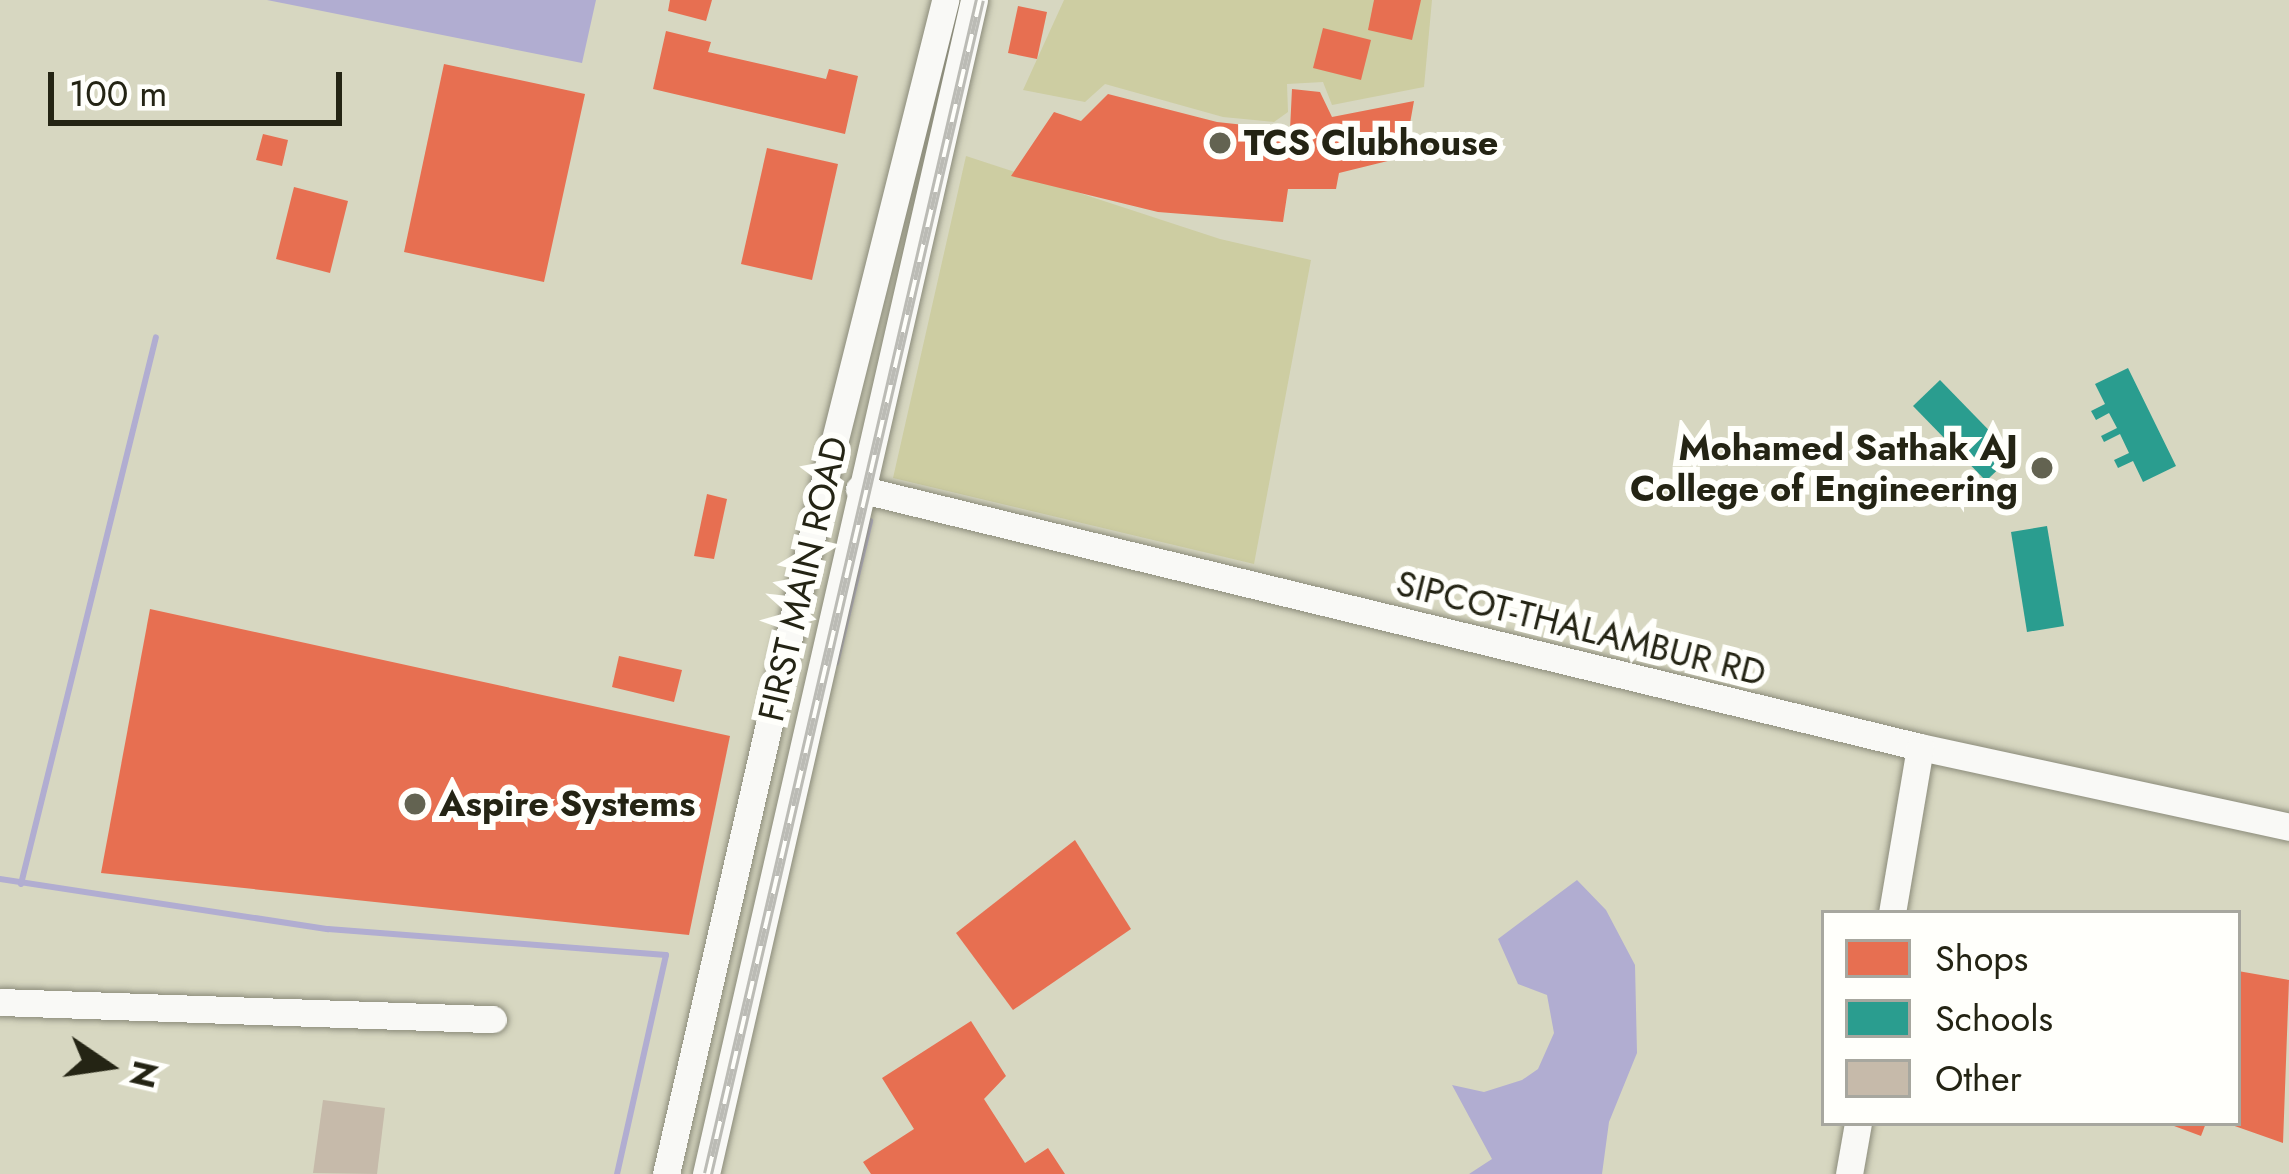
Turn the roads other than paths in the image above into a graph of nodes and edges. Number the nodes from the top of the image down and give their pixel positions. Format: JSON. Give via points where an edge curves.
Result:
{"nodes":[{"id":1,"x":946,"y":0,"type":"edge"},
{"id":2,"x":974,"y":0,"type":"edge"},
{"id":3,"x":859,"y":489,"type":"junction"},
{"id":4,"x":1920,"y":747,"type":"junction"},
{"id":5,"x":2289,"y":827,"type":"edge"},
{"id":6,"x":1893,"y":910,"type":"edge"},
{"id":7,"x":0,"y":1003,"type":"edge"},
{"id":8,"x":493,"y":1019,"type":"dead end"},
{"id":9,"x":1857,"y":1126,"type":"edge"},
{"id":10,"x":666,"y":1174,"type":"edge"},
{"id":11,"x":706,"y":1174,"type":"edge"},
{"id":12,"x":1849,"y":1174,"type":"edge"}],
"edges":[{"from":1,"to":10,"type":"street","via":[[825,478]]},
{"from":2,"to":3,"type":"street","name":"FIRST MAIN ROAD"},
{"from":3,"to":4,"type":"street","name":"SIPCOT-THALAMBUR RD"},
{"from":3,"to":11,"type":"street","name":"FIRST MAIN ROAD"},
{"from":4,"to":5,"type":"street","name":"SIPCOT-THALAMBUR RD"},
{"from":4,"to":6,"type":"street"},
{"from":7,"to":8,"type":"street"},
{"from":9,"to":12,"type":"street"}]}
